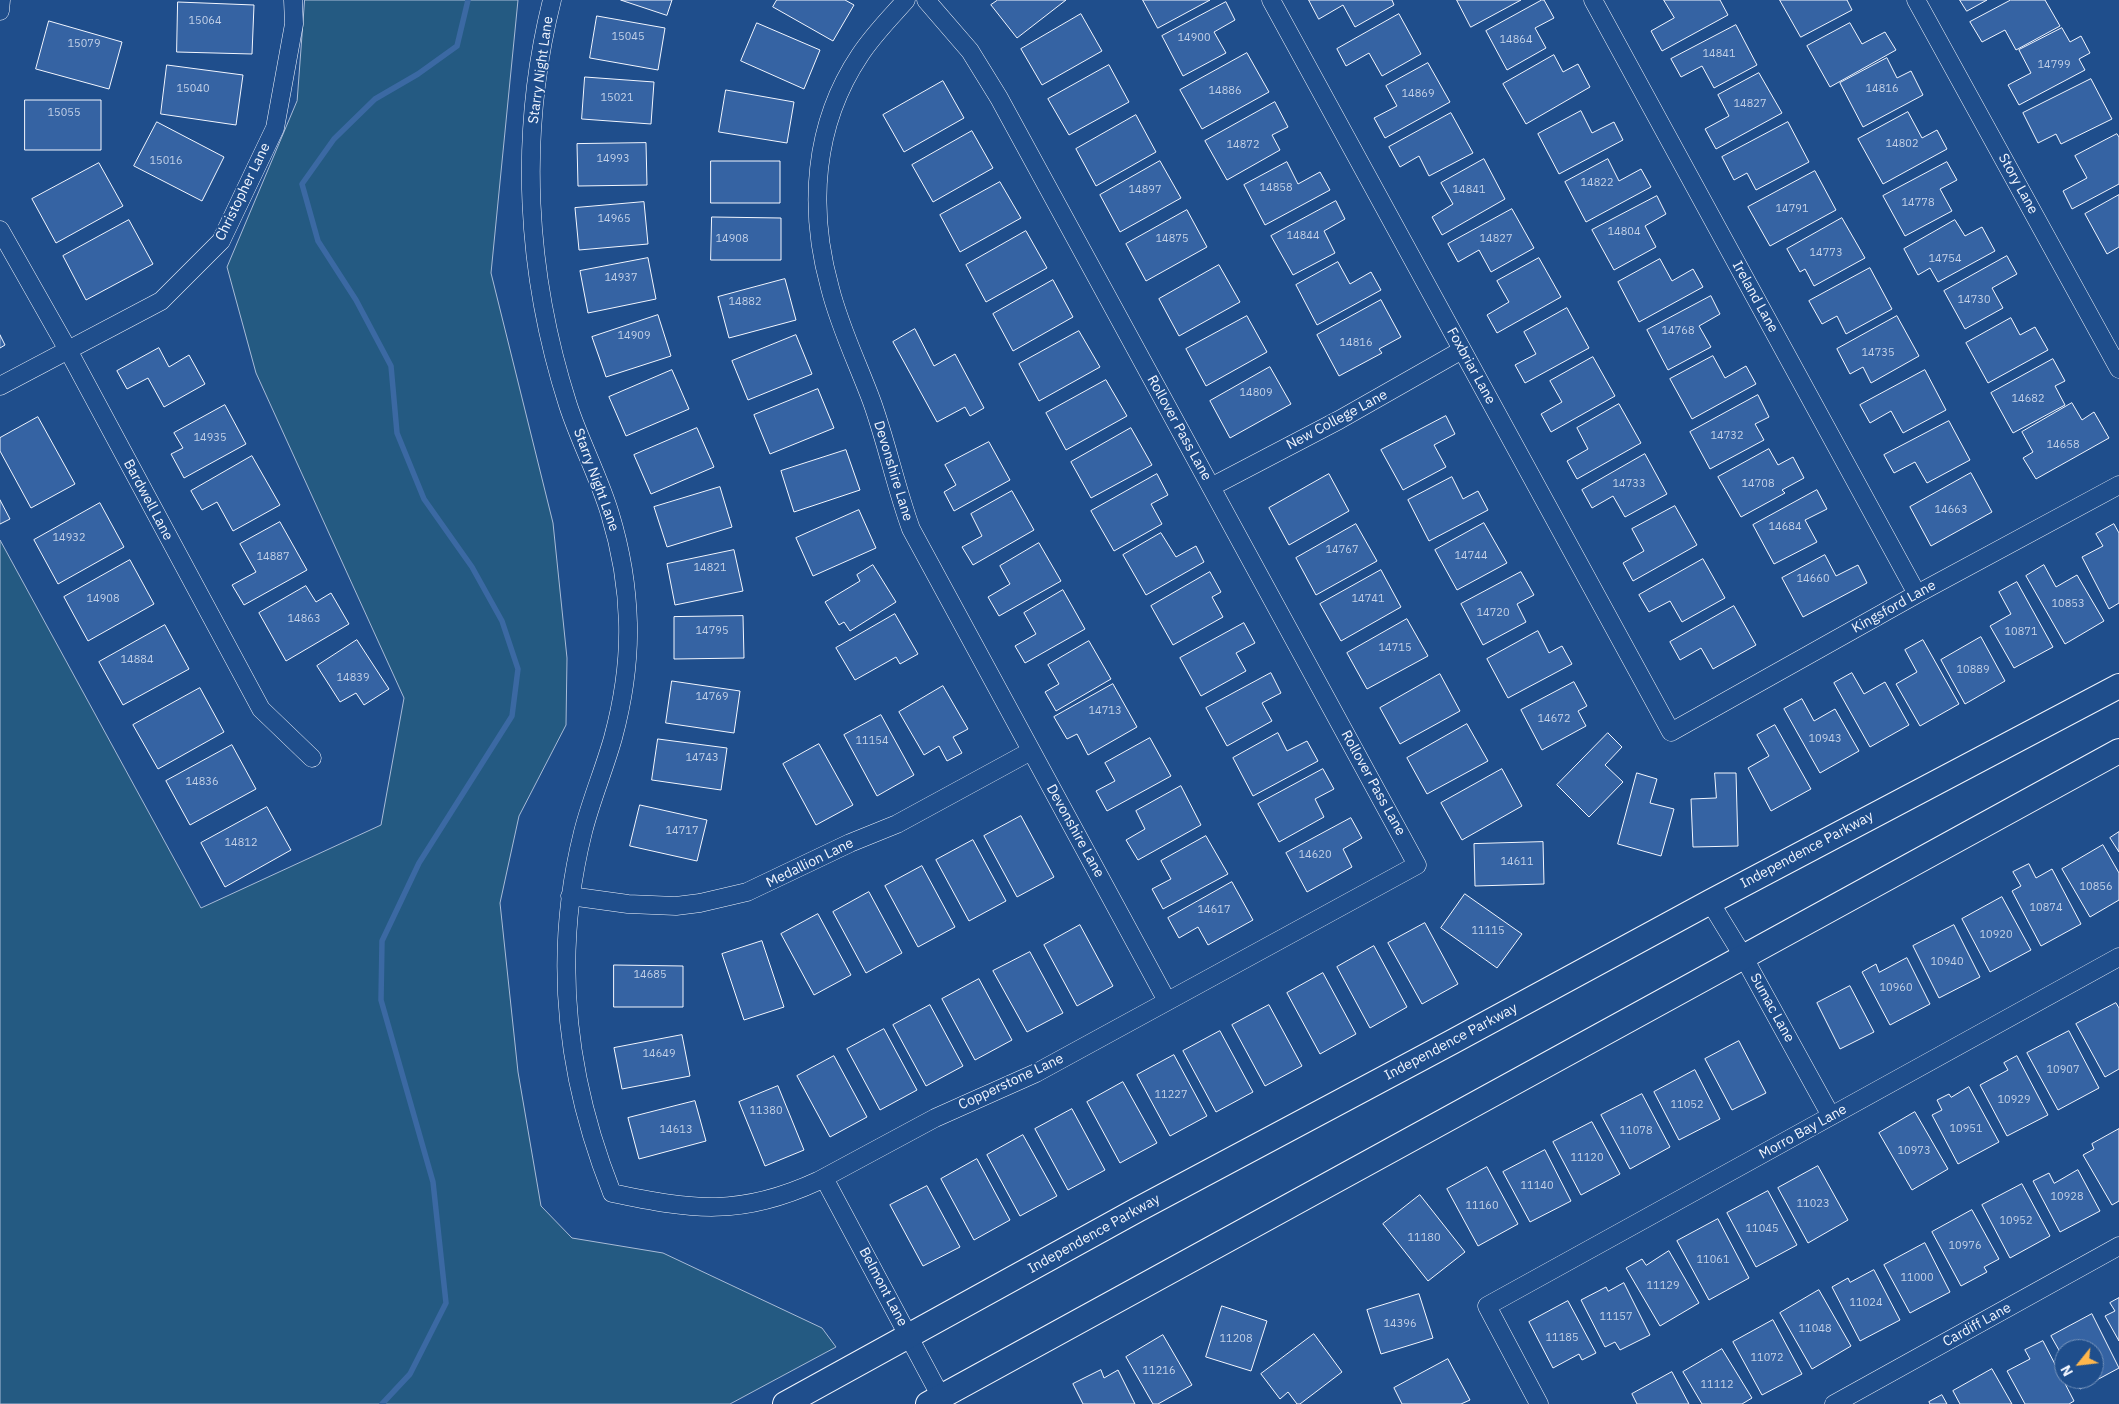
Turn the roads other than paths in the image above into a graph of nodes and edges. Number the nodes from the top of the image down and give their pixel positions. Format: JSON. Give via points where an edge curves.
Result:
{"nodes":[{"id":1,"x":2,"y":0,"type":"edge"},
{"id":2,"x":293,"y":0,"type":"edge"},
{"id":3,"x":552,"y":0,"type":"edge"},
{"id":4,"x":906,"y":0,"type":"edge"},
{"id":5,"x":926,"y":0,"type":"edge"},
{"id":6,"x":1271,"y":0,"type":"edge"},
{"id":7,"x":1592,"y":0,"type":"edge"},
{"id":8,"x":1916,"y":0,"type":"edge"},
{"id":9,"x":0,"y":11,"type":"edge"},
{"id":10,"x":0,"y":230,"type":"edge"},
{"id":11,"x":68,"y":350,"type":"junction"},
{"id":12,"x":1462,"y":350,"type":"junction"},
{"id":13,"x":2119,"y":369,"type":"edge"},
{"id":14,"x":0,"y":386,"type":"edge"},
{"id":15,"x":2119,"y":485,"type":"edge"},
{"id":16,"x":1211,"y":486,"type":"junction"},
{"id":17,"x":1917,"y":594,"type":"junction"},
{"id":18,"x":2119,"y":686,"type":"edge"},
{"id":19,"x":1671,"y":732,"type":"joint"},
{"id":20,"x":1031,"y":751,"type":"junction"},
{"id":21,"x":2119,"y":751,"type":"edge"},
{"id":22,"x":312,"y":758,"type":"dead end"},
{"id":23,"x":1417,"y":865,"type":"joint"},
{"id":24,"x":570,"y":896,"type":"junction"},
{"id":25,"x":1710,"y":902,"type":"junction"},
{"id":26,"x":1743,"y":956,"type":"junction"},
{"id":27,"x":2119,"y":957,"type":"edge"},
{"id":28,"x":1167,"y":1001,"type":"junction"},
{"id":29,"x":1832,"y":1116,"type":"junction"},
{"id":30,"x":824,"y":1178,"type":"junction"},
{"id":31,"x":612,"y":1193,"type":"joint"},
{"id":32,"x":2119,"y":1246,"type":"edge"},
{"id":33,"x":909,"y":1337,"type":"junction"},
{"id":34,"x":935,"y":1400,"type":"edge"},
{"id":35,"x":785,"y":1404,"type":"edge"},
{"id":36,"x":1539,"y":1404,"type":"edge"},
{"id":37,"x":1834,"y":1404,"type":"edge"}],
"edges":[{"from":1,"to":9,"type":"street"},
{"from":2,"to":11,"type":"street","name":"Christopher Lane","via":[[294,24],[274,128],[221,241],[161,301]]},
{"from":3,"to":24,"type":"street","name":"Starry Night Lane","via":[[539,62],[531,140],[535,257],[542,305],[558,372],[610,512],[627,597],[628,626],[619,712],[583,831]]},
{"from":4,"to":20,"type":"street","name":"Devonshire Lane","via":[[860,55],[830,116],[817,182],[821,246],[838,314],[876,412],[911,529]]},
{"from":5,"to":16,"type":"street","name":"Rollover Pass Lane","via":[[985,74]]},
{"from":6,"to":12,"type":"street","name":"Foxbriar Lane"},
{"from":7,"to":17,"type":"street","name":"Ireland Lane"},
{"from":8,"to":13,"type":"street","name":"Story Lane"},
{"from":10,"to":11,"type":"street","name":"Bardwell Lane"},
{"from":11,"to":14,"type":"street","name":"Christopher Lane"},
{"from":11,"to":22,"type":"street","name":"Bardwell Lane","via":[[261,709]]},
{"from":12,"to":16,"type":"street","name":"New College Lane","via":[[1339,420]]},
{"from":12,"to":19,"type":"street","name":"Foxbriar Lane"},
{"from":15,"to":17,"type":"street","name":"Kingsford Lane"},
{"from":16,"to":23,"type":"street","name":"Rollover Pass Lane"},
{"from":17,"to":19,"type":"street","name":"Kingsford Lane"},
{"from":18,"to":25,"type":"main road","name":"Independence Parkway"},
{"from":20,"to":24,"type":"street","name":"Medallion Lane","via":[[897,824],[747,892],[676,906],[636,905]]},
{"from":20,"to":28,"type":"street","name":"Devonshire Lane"},
{"from":21,"to":26,"type":"main road"},
{"from":23,"to":28,"type":"street","name":"Copperstone Lane"},
{"from":24,"to":31,"type":"street","name":"Starry Night Lane","via":[[566,964],[569,1030],[584,1113]]},
{"from":25,"to":26,"type":"street","name":"Sumac Lane"},
{"from":25,"to":33,"type":"main road","name":"Independence Parkway","via":[[1137,1210]]},
{"from":26,"to":29,"type":"street","name":"Sumac Lane"},
{"from":26,"to":34,"type":"main road"},
{"from":27,"to":29,"type":"street","name":"Morro Bay Lane"},
{"from":28,"to":30,"type":"street","name":"Copperstone Lane","via":[[1036,1073],[961,1105]]},
{"from":29,"to":36,"type":"street","name":"Morro Bay Lane","via":[[1487,1306]]},
{"from":30,"to":31,"type":"street","name":"Copperstone Lane","via":[[780,1197],[720,1208],[679,1206]]},
{"from":30,"to":33,"type":"street","name":"Belmont Lane"},
{"from":32,"to":37,"type":"street","name":"Cardiff Lane"},
{"from":33,"to":34,"type":"street","name":"Belmont Lane"},
{"from":33,"to":35,"type":"main road","name":"Independence Parkway"}]}
